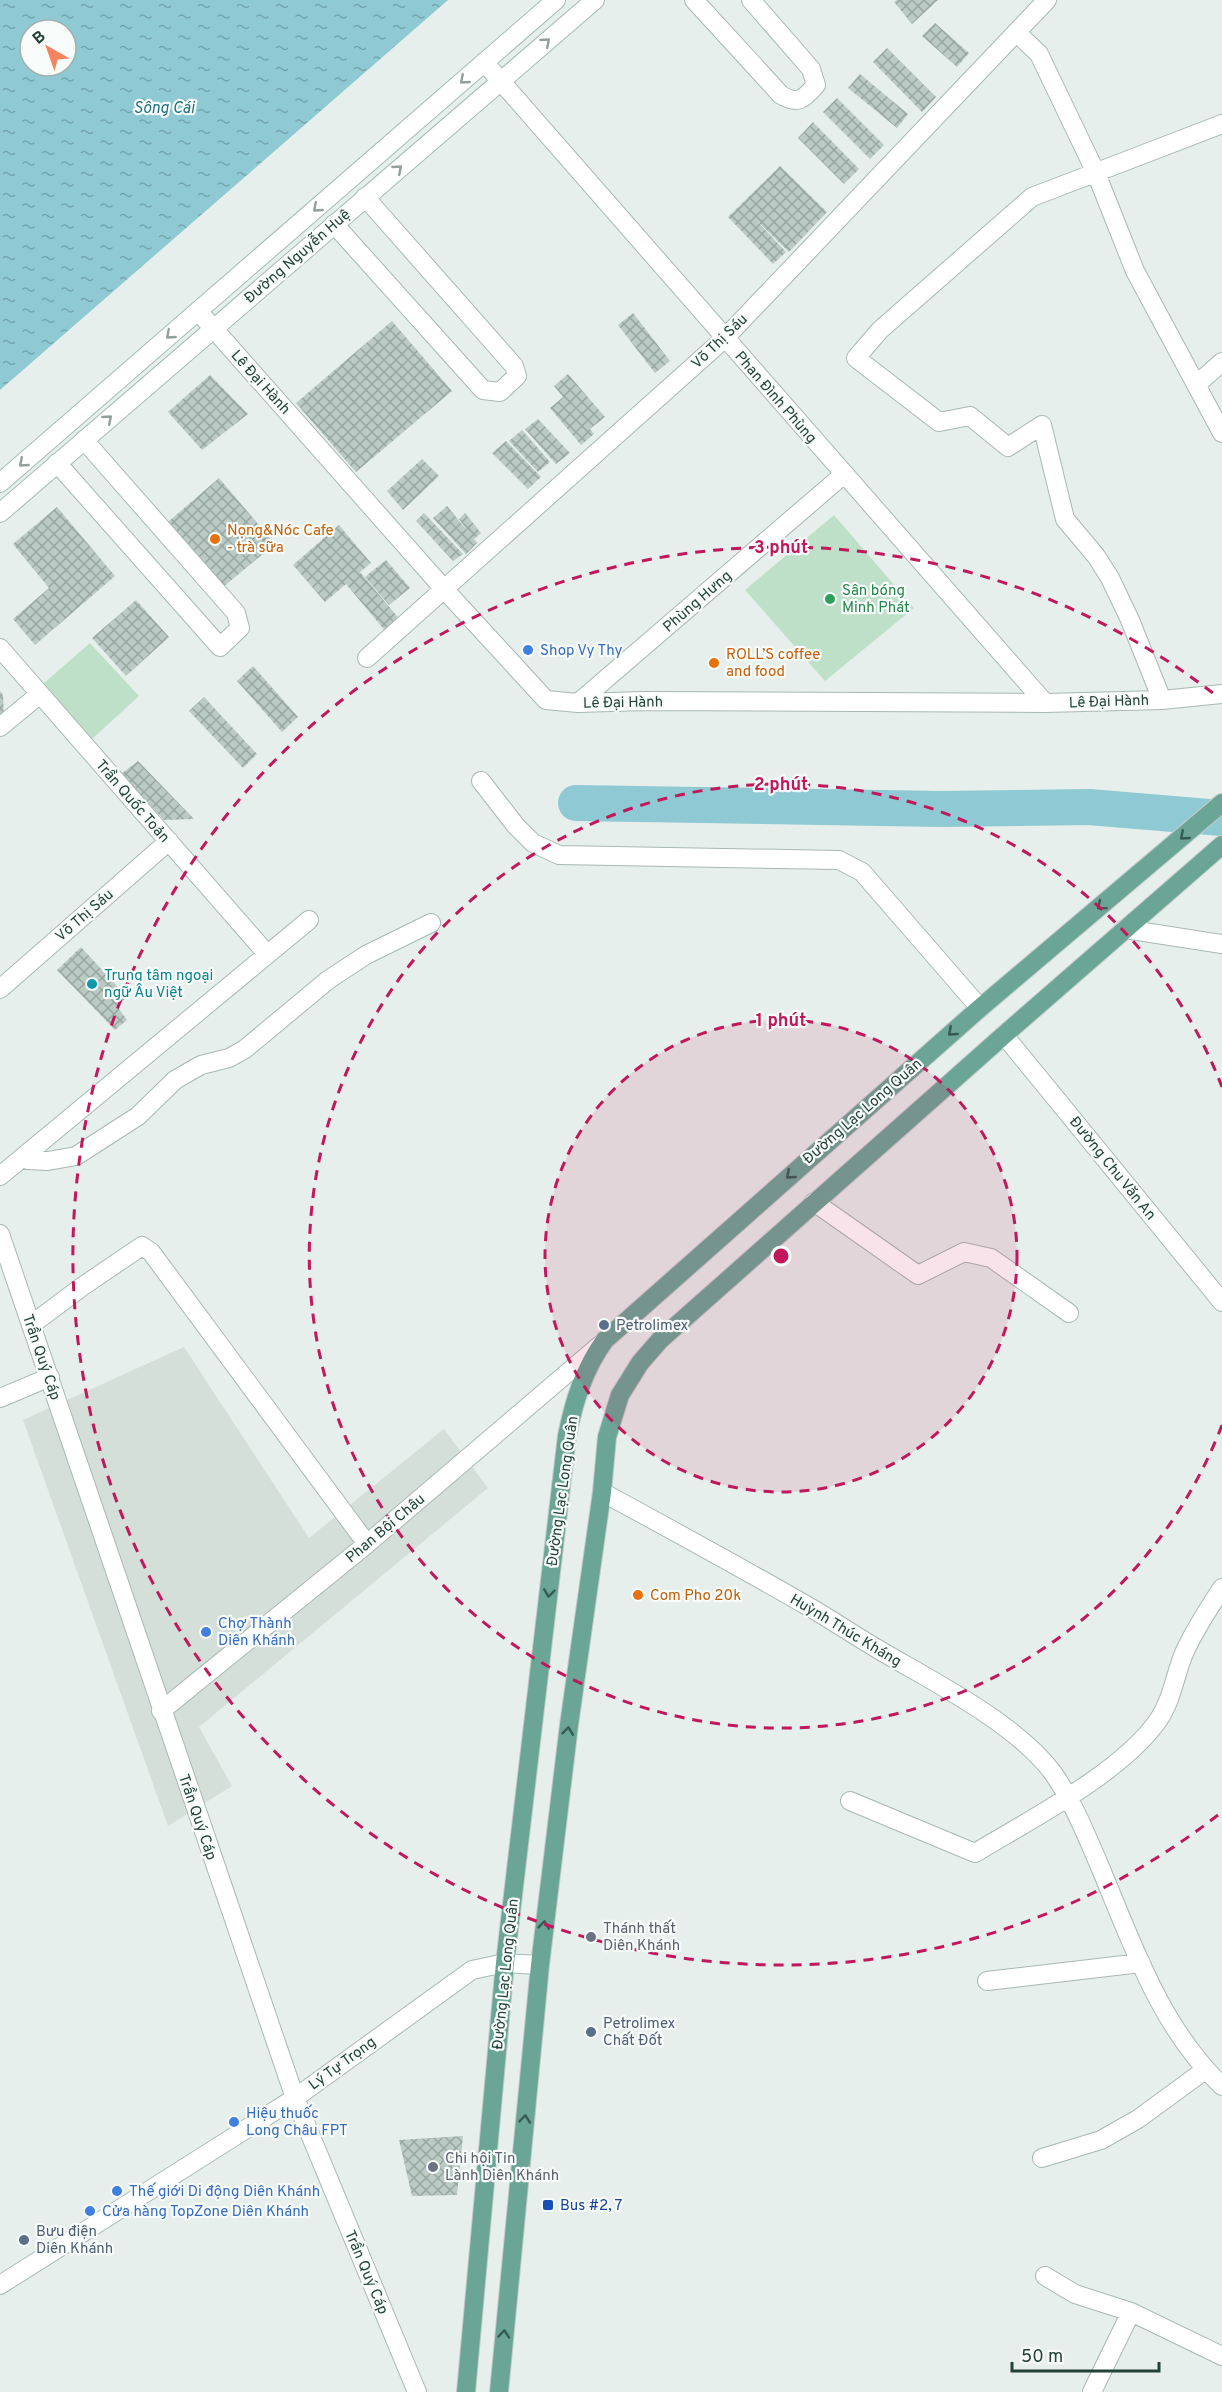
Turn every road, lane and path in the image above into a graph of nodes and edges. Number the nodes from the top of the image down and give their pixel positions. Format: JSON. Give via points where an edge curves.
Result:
{"nodes":[{"id":1,"x":556,"y":0,"type":"edge"},
{"id":2,"x":594,"y":0,"type":"edge"},
{"id":3,"x":694,"y":0,"type":"edge"},
{"id":4,"x":751,"y":0,"type":"edge"},
{"id":5,"x":1047,"y":0,"type":"edge"},
{"id":6,"x":1016,"y":32,"type":"junction"},
{"id":7,"x":484,"y":62,"type":"junction"},
{"id":8,"x":501,"y":81,"type":"junction"},
{"id":9,"x":1222,"y":124,"type":"edge"},
{"id":10,"x":1095,"y":173,"type":"junction"},
{"id":11,"x":365,"y":197,"type":"junction"},
{"id":12,"x":334,"y":224,"type":"junction"},
{"id":13,"x":198,"y":311,"type":"junction"},
{"id":14,"x":213,"y":328,"type":"junction"},
{"id":15,"x":725,"y":338,"type":"junction"},
{"id":16,"x":1222,"y":362,"type":"edge"},
{"id":17,"x":1196,"y":385,"type":"junction"},
{"id":18,"x":1222,"y":433,"type":"edge"},
{"id":19,"x":84,"y":440,"type":"junction"},
{"id":20,"x":57,"y":463,"type":"junction"},
{"id":21,"x":843,"y":475,"type":"junction"},
{"id":22,"x":0,"y":483,"type":"edge"},
{"id":23,"x":0,"y":513,"type":"edge"},
{"id":24,"x":444,"y":589,"type":"junction"},
{"id":25,"x":0,"y":648,"type":"edge"},
{"id":26,"x":367,"y":658,"type":"dead end"},
{"id":27,"x":40,"y":694,"type":"junction"},
{"id":28,"x":1222,"y":694,"type":"edge"},
{"id":29,"x":1162,"y":700,"type":"junction"},
{"id":30,"x":578,"y":703,"type":"junction"},
{"id":31,"x":1045,"y":703,"type":"junction"},
{"id":32,"x":0,"y":727,"type":"edge"},
{"id":33,"x":481,"y":781,"type":"dead end"},
{"id":34,"x":1222,"y":803,"type":"edge"},
{"id":35,"x":169,"y":841,"type":"junction"},
{"id":36,"x":1222,"y":845,"type":"edge"},
{"id":37,"x":309,"y":920,"type":"dead end"},
{"id":38,"x":431,"y":923,"type":"dead end"},
{"id":39,"x":1125,"y":929,"type":"junction"},
{"id":40,"x":1222,"y":944,"type":"edge"},
{"id":41,"x":267,"y":954,"type":"junction"},
{"id":42,"x":0,"y":989,"type":"edge"},
{"id":43,"x":980,"y":1008,"type":"junction"},
{"id":44,"x":1004,"y":1035,"type":"junction"},
{"id":45,"x":24,"y":1156,"type":"junction"},
{"id":46,"x":0,"y":1176,"type":"edge"},
{"id":47,"x":814,"y":1202,"type":"junction"},
{"id":48,"x":0,"y":1234,"type":"edge"},
{"id":49,"x":1222,"y":1302,"type":"edge"},
{"id":50,"x":1069,"y":1313,"type":"dead end"},
{"id":51,"x":31,"y":1325,"type":"junction"},
{"id":52,"x":605,"y":1340,"type":"junction"},
{"id":53,"x":50,"y":1377,"type":"junction"},
{"id":54,"x":0,"y":1398,"type":"edge"},
{"id":55,"x":602,"y":1491,"type":"junction"},
{"id":56,"x":367,"y":1544,"type":"junction"},
{"id":57,"x":1222,"y":1588,"type":"edge"},
{"id":58,"x":161,"y":1711,"type":"junction"},
{"id":59,"x":1067,"y":1797,"type":"junction"},
{"id":60,"x":850,"y":1801,"type":"dead end"},
{"id":61,"x":505,"y":1963,"type":"junction"},
{"id":62,"x":1141,"y":1963,"type":"junction"},
{"id":63,"x":540,"y":1965,"type":"junction"},
{"id":64,"x":987,"y":1981,"type":"dead end"},
{"id":65,"x":1206,"y":2070,"type":"junction"},
{"id":66,"x":1222,"y":2086,"type":"edge"},
{"id":67,"x":294,"y":2098,"type":"junction"},
{"id":68,"x":1042,"y":2158,"type":"dead end"},
{"id":69,"x":1045,"y":2276,"type":"dead end"},
{"id":70,"x":0,"y":2285,"type":"edge"},
{"id":71,"x":1131,"y":2312,"type":"junction"},
{"id":72,"x":1222,"y":2356,"type":"edge"},
{"id":73,"x":417,"y":2392,"type":"edge"},
{"id":74,"x":466,"y":2392,"type":"edge"},
{"id":75,"x":499,"y":2392,"type":"edge"},
{"id":76,"x":1092,"y":2392,"type":"edge"}],
"edges":[{"from":1,"to":7,"type":"street","name":"Đường Nguyễn Huệ"},
{"from":8,"to":2,"type":"street","name":"Đường Nguyễn Huệ","one_way":true},
{"from":3,"to":4,"type":"street","via":[[781,95],[791,101],[800,100],[816,85],[811,69]]},
{"from":5,"to":6,"type":"street","name":"Võ Thị Sáu"},
{"from":6,"to":10,"type":"street","via":[[1040,54]]},
{"from":6,"to":15,"type":"street","name":"Võ Thị Sáu"},
{"from":7,"to":8,"type":"street","name":"Phan Đình Phùng"},
{"from":7,"to":13,"type":"street","name":"Đường Nguyễn Huệ","one_way":true},
{"from":11,"to":8,"type":"street","name":"Đường Nguyễn Huệ","one_way":true},
{"from":8,"to":15,"type":"street","name":"Phan Đình Phùng"},
{"from":9,"to":10,"type":"street"},
{"from":10,"to":17,"type":"street","via":[[1135,271]]},
{"from":10,"to":29,"type":"street","via":[[1032,197],[880,330],[856,357],[939,422],[970,416],[1008,447],[1042,425],[1065,519],[1110,578]]},
{"from":11,"to":12,"type":"street","name":"Đường Nguyễn Huệ"},
{"from":11,"to":12,"type":"street","via":[[514,366],[517,376],[500,392],[483,390]]},
{"from":12,"to":14,"type":"street","name":"Đường Nguyễn Huệ"},
{"from":13,"to":14,"type":"street","name":"Lê Đại Hành"},
{"from":13,"to":22,"type":"street","name":"Đường Nguyễn Huệ","one_way":true},
{"from":19,"to":14,"type":"street","name":"Đường Nguyễn Huệ","one_way":true},
{"from":14,"to":24,"type":"street","name":"Lê Đại Hành"},
{"from":15,"to":21,"type":"street","name":"Phan Đình Phùng"},
{"from":15,"to":24,"type":"street","name":"Võ Thị Sáu"},
{"from":16,"to":17,"type":"street"},
{"from":17,"to":18,"type":"street"},
{"from":19,"to":20,"type":"street","name":"Đường Nguyễn Huệ"},
{"from":19,"to":20,"type":"street","via":[[236,613],[240,628],[220,647]]},
{"from":20,"to":23,"type":"street","name":"Đường Nguyễn Huệ"},
{"from":21,"to":30,"type":"street","name":"Phùng Hưng"},
{"from":21,"to":31,"type":"street","name":"Phan Đình Phùng"},
{"from":24,"to":26,"type":"street","name":"Võ Thị Sáu"},
{"from":24,"to":30,"type":"street","name":"Lê Đại Hành","via":[[546,700]]},
{"from":25,"to":27,"type":"street","name":"Trần Quốc Toản"},
{"from":27,"to":32,"type":"street"},
{"from":27,"to":35,"type":"street","name":"Trần Quốc Toản"},
{"from":28,"to":29,"type":"street","name":"Lê Đại Hành"},
{"from":29,"to":31,"type":"street","name":"Lê Đại Hành"},
{"from":30,"to":31,"type":"street","name":"Lê Đại Hành"},
{"from":33,"to":43,"type":"street","via":[[533,843],[559,855],[839,860],[862,872]]},
{"from":34,"to":43,"type":"main road","name":"Đường Lạc Long Quân","one_way":true},
{"from":35,"to":41,"type":"street","name":"Trần Quốc Toản"},
{"from":35,"to":42,"type":"street","name":"Võ Thị Sáu"},
{"from":36,"to":39,"type":"main road"},
{"from":37,"to":41,"type":"street"},
{"from":38,"to":45,"type":"street","via":[[366,955],[328,980],[245,1049],[230,1058],[201,1065],[175,1080],[138,1116],[76,1156],[48,1161],[28,1160]]},
{"from":39,"to":40,"type":"street"},
{"from":39,"to":44,"type":"main road"},
{"from":41,"to":45,"type":"street"},
{"from":43,"to":52,"type":"main road","name":"Đường Lạc Long Quân","one_way":true},
{"from":44,"to":47,"type":"main road"},
{"from":44,"to":49,"type":"street","name":"Đường Chu Văn An"},
{"from":45,"to":46,"type":"street"},
{"from":47,"to":50,"type":"street","via":[[918,1275],[964,1252],[991,1258]]},
{"from":47,"to":55,"type":"main road","via":[[660,1340],[640,1363],[613,1414]]},
{"from":48,"to":51,"type":"street","name":"Trần Quý Cáp"},
{"from":51,"to":53,"type":"street","name":"Trần Quý Cáp"},
{"from":51,"to":56,"type":"street","via":[[142,1246],[151,1252]]},
{"from":52,"to":56,"type":"street","name":"Phan Bội Châu"},
{"from":52,"to":61,"type":"main road","name":"Đường Lạc Long Quân","one_way":true,"via":[[578,1390],[567,1436]]},
{"from":53,"to":54,"type":"street"},
{"from":53,"to":58,"type":"street","name":"Trần Quý Cáp"},
{"from":55,"to":59,"type":"street","name":"Huỳnh Thúc Kháng","via":[[812,1609],[1010,1731],[1042,1758]]},
{"from":63,"to":55,"type":"main road","one_way":true},
{"from":56,"to":58,"type":"street","name":"Phan Bội Châu"},
{"from":57,"to":59,"type":"street","via":[[1185,1652],[1168,1702],[1147,1736]]},
{"from":58,"to":67,"type":"street","name":"Trần Quý Cáp"},
{"from":59,"to":60,"type":"street","via":[[975,1853]]},
{"from":59,"to":62,"type":"street","name":"Huỳnh Thúc Kháng"},
{"from":61,"to":63,"type":"street","name":"Lý Tự Trọng"},
{"from":61,"to":67,"type":"street","name":"Lý Tự Trọng","via":[[472,1970]]},
{"from":61,"to":74,"type":"main road","name":"Đường Lạc Long Quân"},
{"from":62,"to":64,"type":"street"},
{"from":62,"to":65,"type":"street","name":"Huỳnh Thúc Kháng","via":[[1164,2011]]},
{"from":75,"to":63,"type":"main road","one_way":true},
{"from":65,"to":66,"type":"street","name":"Huỳnh Thúc Kháng"},
{"from":65,"to":68,"type":"street","via":[[1138,2119],[1101,2140]]},
{"from":67,"to":70,"type":"street","name":"Lý Tự Trọng"},
{"from":67,"to":73,"type":"street","name":"Trần Quý Cáp"},
{"from":69,"to":71,"type":"street","via":[[1075,2294]]},
{"from":71,"to":72,"type":"street"},
{"from":71,"to":76,"type":"street"}]}
